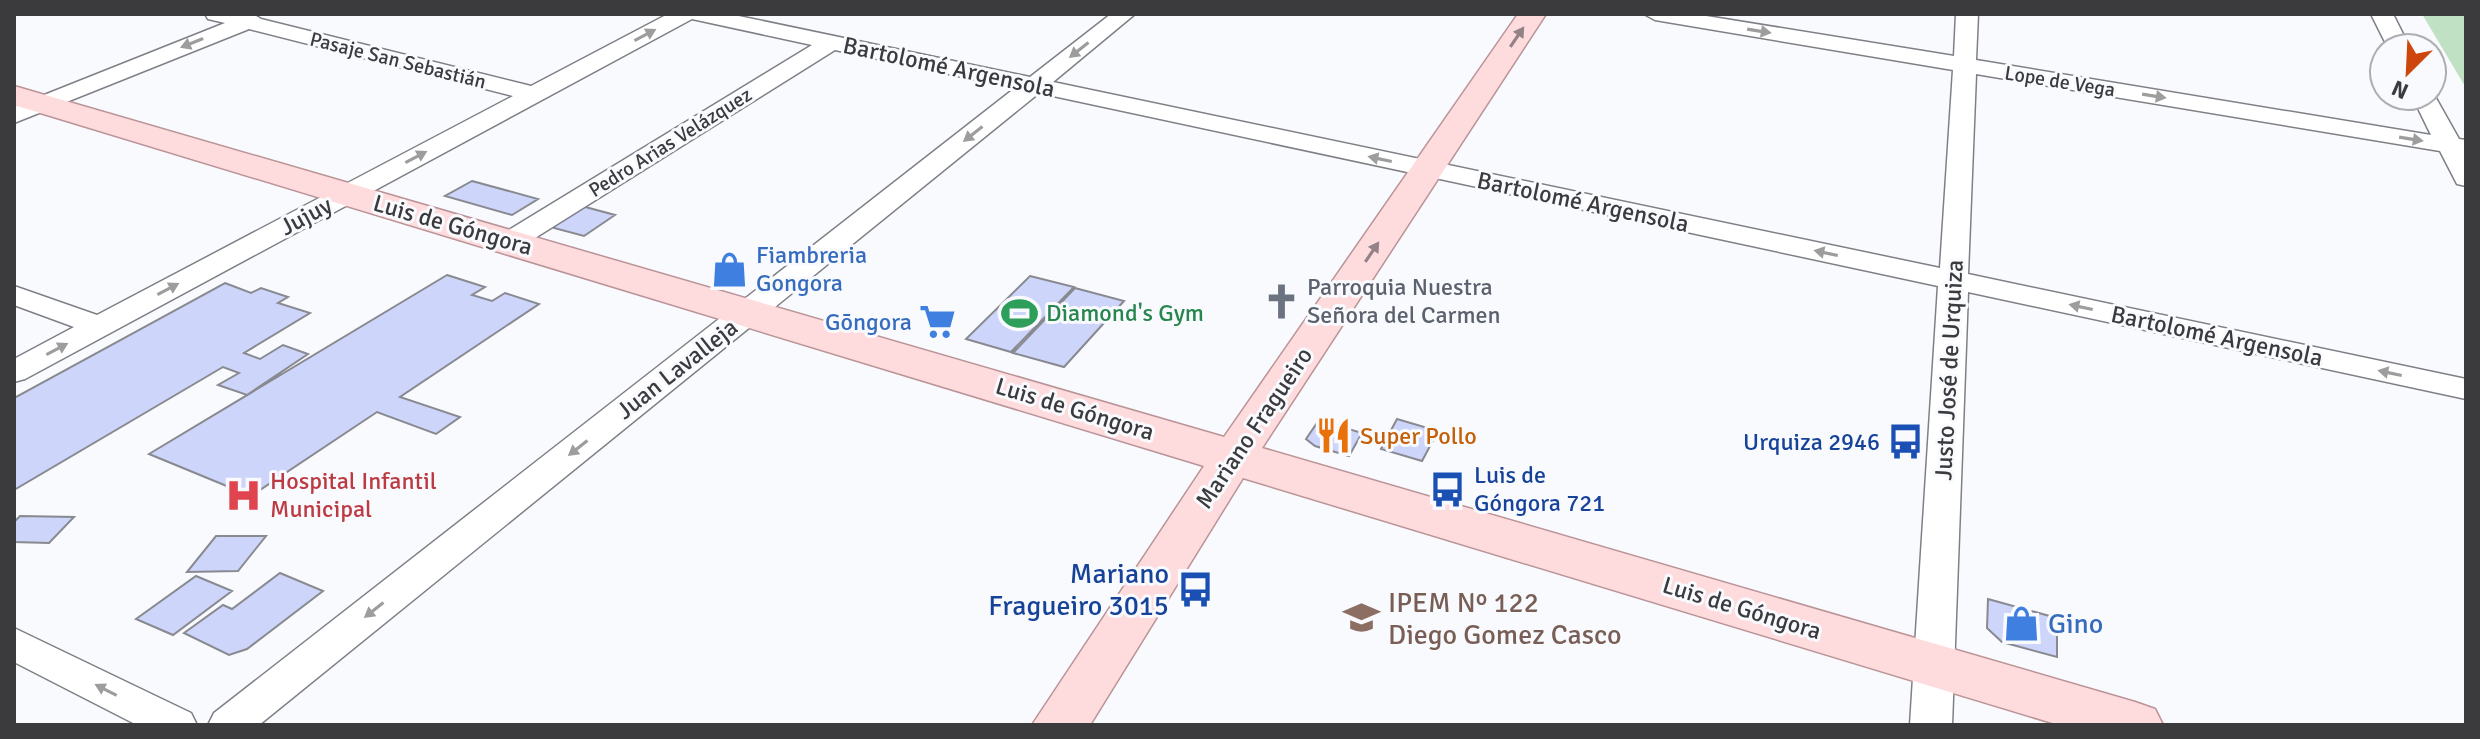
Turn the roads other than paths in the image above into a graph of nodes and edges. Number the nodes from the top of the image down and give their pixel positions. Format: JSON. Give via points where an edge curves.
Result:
{"nodes":[{"id":1,"x":216,"y":14,"type":"edge"},
{"id":2,"x":684,"y":14,"type":"edge"},
{"id":3,"x":699,"y":14,"type":"edge"},
{"id":4,"x":1124,"y":14,"type":"edge"},
{"id":5,"x":1532,"y":14,"type":"edge"},
{"id":6,"x":1655,"y":14,"type":"edge"},
{"id":7,"x":1967,"y":14,"type":"edge"},
{"id":8,"x":2382,"y":14,"type":"edge"},
{"id":9,"x":255,"y":18,"type":"edge"},
{"id":10,"x":2391,"y":32,"type":"edge"},
{"id":11,"x":832,"y":42,"type":"junction"},
{"id":12,"x":1965,"y":65,"type":"junction"},
{"id":13,"x":1034,"y":85,"type":"junction"},
{"id":14,"x":534,"y":94,"type":"junction"},
{"id":15,"x":24,"y":105,"type":"edge"},
{"id":16,"x":2435,"y":112,"type":"edge"},
{"id":17,"x":2458,"y":146,"type":"edge"},
{"id":18,"x":1427,"y":169,"type":"junction"},
{"id":19,"x":2466,"y":178,"type":"edge"},
{"id":20,"x":347,"y":194,"type":"junction"},
{"id":21,"x":509,"y":242,"type":"junction"},
{"id":22,"x":1954,"y":280,"type":"junction"},
{"id":23,"x":14,"y":295,"type":"edge"},
{"id":24,"x":748,"y":313,"type":"junction"},
{"id":25,"x":99,"y":326,"type":"junction"},
{"id":26,"x":14,"y":372,"type":"edge"},
{"id":27,"x":2466,"y":389,"type":"edge"},
{"id":28,"x":1234,"y":456,"type":"junction"},
{"id":29,"x":14,"y":644,"type":"edge"},
{"id":30,"x":1934,"y":665,"type":"junction"},
{"id":31,"x":176,"y":725,"type":"edge"},
{"id":32,"x":229,"y":725,"type":"edge"},
{"id":33,"x":1060,"y":725,"type":"edge"},
{"id":34,"x":1931,"y":725,"type":"edge"},
{"id":35,"x":2135,"y":725,"type":"edge"}],
"edges":[{"from":1,"to":9,"type":"street","name":"Pasaje San Sebastián"},
{"from":14,"to":2,"type":"street","name":"Jujuy","one_way":true},
{"from":3,"to":11,"type":"street","name":"Bartolomé Argensola"},
{"from":4,"to":13,"type":"street","name":"Juan Lavalleja","one_way":true},
{"from":18,"to":5,"type":"main road","name":"Mariano Fragueiro","one_way":true},
{"from":6,"to":12,"type":"street","name":"Lope de Vega","one_way":true},
{"from":7,"to":12,"type":"street","name":"Justo José de Urquiza"},
{"from":8,"to":10,"type":"street"},
{"from":9,"to":14,"type":"street","name":"Pasaje San Sebastián"},
{"from":9,"to":15,"type":"street","one_way":true},
{"from":11,"to":13,"type":"street","name":"Bartolomé Argensola"},
{"from":11,"to":21,"type":"street","name":"Pedro Arias Velázquez"},
{"from":12,"to":17,"type":"street","name":"Lope de Vega","one_way":true},
{"from":12,"to":22,"type":"street","name":"Justo José de Urquiza"},
{"from":18,"to":13,"type":"street","name":"Bartolomé Argensola","one_way":true},
{"from":13,"to":24,"type":"street","name":"Juan Lavalleja","one_way":true},
{"from":20,"to":14,"type":"street","name":"Jujuy","one_way":true},
{"from":15,"to":20,"type":"main road","name":"Luis de Góngora"},
{"from":16,"to":17,"type":"street"},
{"from":17,"to":19,"type":"street"},
{"from":22,"to":18,"type":"street","name":"Bartolomé Argensola","one_way":true},
{"from":28,"to":18,"type":"main road","name":"Mariano Fragueiro","one_way":true},
{"from":20,"to":21,"type":"main road","name":"Luis de Góngora"},
{"from":25,"to":20,"type":"street","name":"Jujuy","one_way":true},
{"from":21,"to":24,"type":"main road","name":"Luis de Góngora"},
{"from":27,"to":22,"type":"street","name":"Bartolomé Argensola","one_way":true},
{"from":22,"to":30,"type":"street","name":"Justo José de Urquiza"},
{"from":23,"to":25,"type":"street"},
{"from":24,"to":28,"type":"main road","name":"Luis de Góngora"},
{"from":24,"to":32,"type":"street","name":"Juan Lavalleja","one_way":true},
{"from":26,"to":25,"type":"street","name":"Jujuy","one_way":true},
{"from":28,"to":30,"type":"main road","name":"Luis de Góngora"},
{"from":28,"to":33,"type":"main road","name":"Mariano Fragueiro"},
{"from":31,"to":29,"type":"street","one_way":true},
{"from":30,"to":34,"type":"street","name":"Justo José de Urquiza"},
{"from":30,"to":35,"type":"main road","name":"Luis de Góngora"}]}
